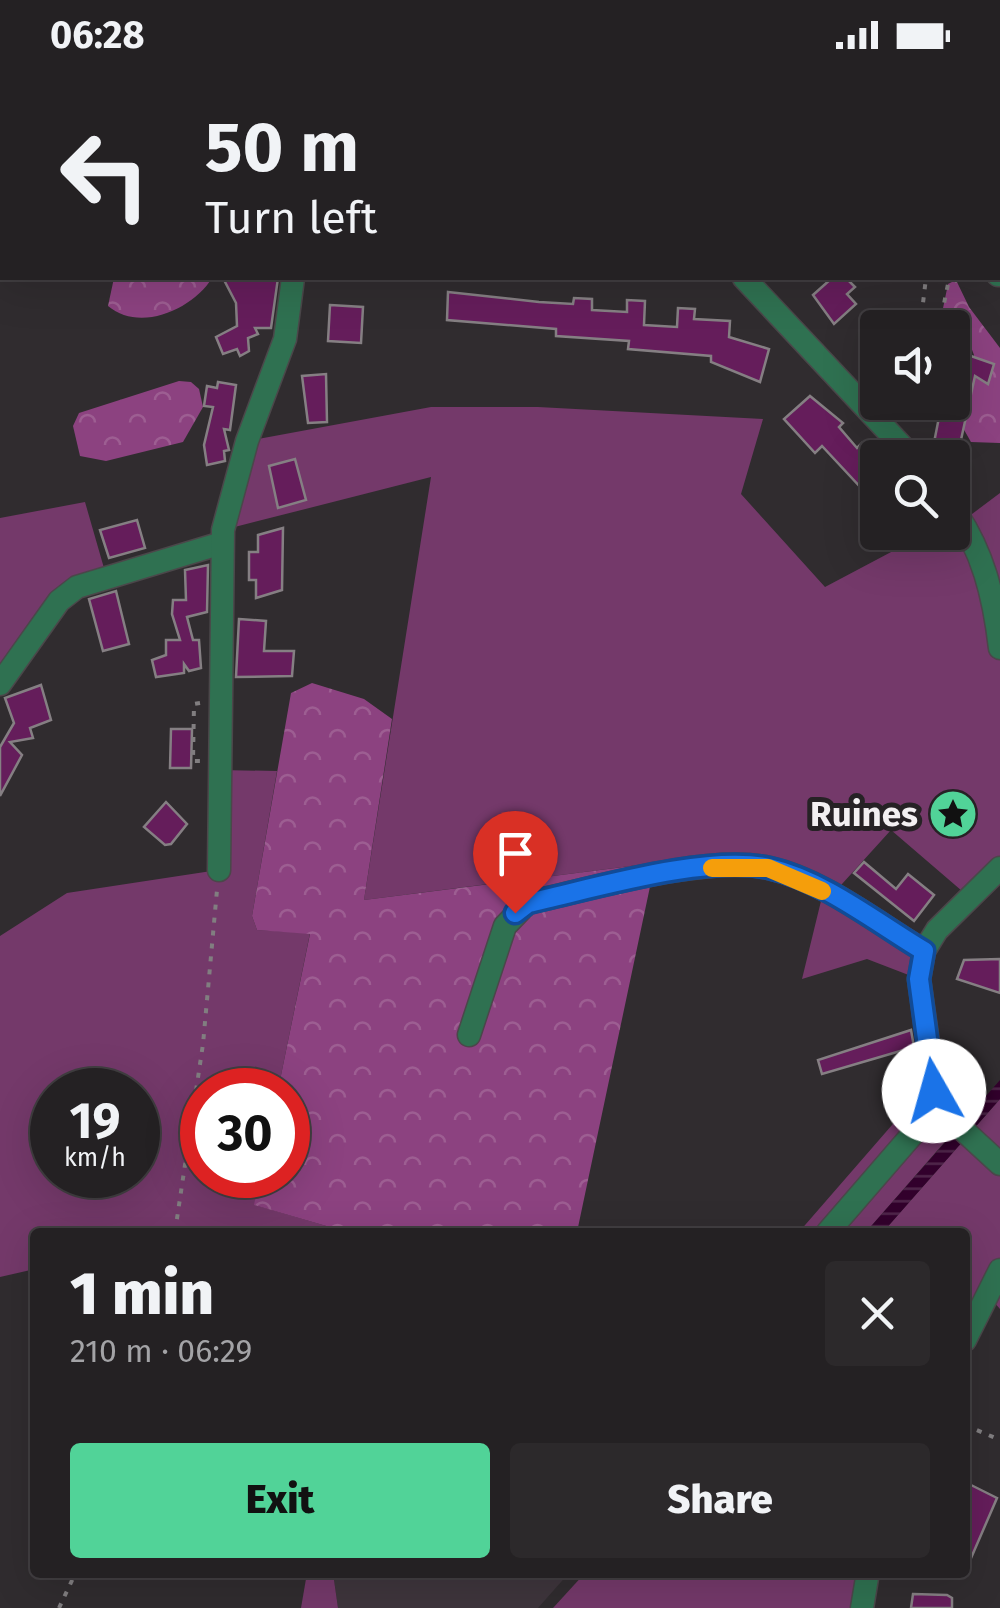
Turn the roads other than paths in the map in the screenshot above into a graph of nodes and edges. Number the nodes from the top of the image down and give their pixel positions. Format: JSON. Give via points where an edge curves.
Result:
{"nodes":[{"id":1,"x":293,"y":280,"type":"edge"},
{"id":2,"x":746,"y":280,"type":"edge"},
{"id":3,"x":896,"y":440,"type":"edge"},
{"id":4,"x":970,"y":539,"type":"edge"},
{"id":5,"x":222,"y":543,"type":"junction"},
{"id":6,"x":1000,"y":648,"type":"edge"},
{"id":7,"x":0,"y":684,"type":"edge"},
{"id":8,"x":1000,"y":868,"type":"edge"},
{"id":9,"x":219,"y":870,"type":"road end"},
{"id":10,"x":924,"y":951,"type":"junction"},
{"id":11,"x":468,"y":1035,"type":"dead end"},
{"id":12,"x":943,"y":1114,"type":"junction"},
{"id":13,"x":1000,"y":1164,"type":"edge"},
{"id":14,"x":832,"y":1228,"type":"edge"},
{"id":15,"x":1000,"y":1270,"type":"edge"},
{"id":16,"x":970,"y":1330,"type":"edge"},
{"id":17,"x":867,"y":1578,"type":"edge"},
{"id":18,"x":862,"y":1608,"type":"edge"}],
"edges":[{"from":1,"to":5,"type":"street","via":[[285,339],[230,491]]},
{"from":2,"to":3,"type":"street"},
{"from":4,"to":6,"type":"street","via":[[996,606]]},
{"from":5,"to":7,"type":"street","via":[[77,587],[59,601]]},
{"from":5,"to":9,"type":"street"},
{"from":8,"to":10,"type":"street","via":[[946,918]]},
{"from":10,"to":11,"type":"street","via":[[768,868],[652,876],[528,903],[515,913]]},
{"from":10,"to":12,"type":"street","via":[[919,979]]},
{"from":12,"to":13,"type":"street"},
{"from":12,"to":14,"type":"street"},
{"from":15,"to":16,"type":"street"},
{"from":17,"to":18,"type":"street"}]}
